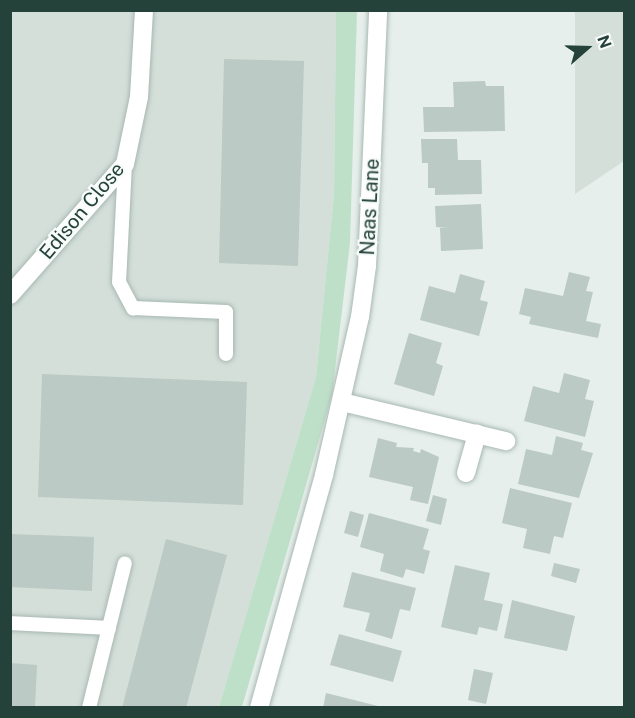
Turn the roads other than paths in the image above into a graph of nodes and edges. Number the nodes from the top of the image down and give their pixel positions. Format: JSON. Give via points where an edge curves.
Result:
{"nodes":[{"id":1,"x":144,"y":10,"type":"edge"},
{"id":2,"x":378,"y":10,"type":"edge"},
{"id":3,"x":125,"y":164,"type":"junction"},
{"id":4,"x":10,"y":295,"type":"edge"},
{"id":5,"x":226,"y":354,"type":"dead end"},
{"id":6,"x":342,"y":402,"type":"junction"},
{"id":7,"x":477,"y":434,"type":"junction"},
{"id":8,"x":506,"y":441,"type":"dead end"},
{"id":9,"x":466,"y":473,"type":"dead end"},
{"id":10,"x":125,"y":563,"type":"dead end"},
{"id":11,"x":10,"y":623,"type":"edge"},
{"id":12,"x":109,"y":628,"type":"junction"},
{"id":13,"x":89,"y":708,"type":"edge"},
{"id":14,"x":259,"y":708,"type":"edge"}],
"edges":[{"from":1,"to":3,"type":"street","name":"Edison Close","via":[[139,97]]},
{"from":2,"to":6,"type":"street","name":"Naas Lane","via":[[367,266]]},
{"from":3,"to":4,"type":"street","name":"Edison Close"},
{"from":3,"to":5,"type":"lane","via":[[119,282],[134,308],[226,312]]},
{"from":6,"to":7,"type":"street"},
{"from":6,"to":14,"type":"street","name":"Naas Lane"},
{"from":7,"to":8,"type":"street"},
{"from":7,"to":9,"type":"street"},
{"from":10,"to":12,"type":"lane"},
{"from":11,"to":12,"type":"lane"},
{"from":12,"to":13,"type":"lane"}]}
